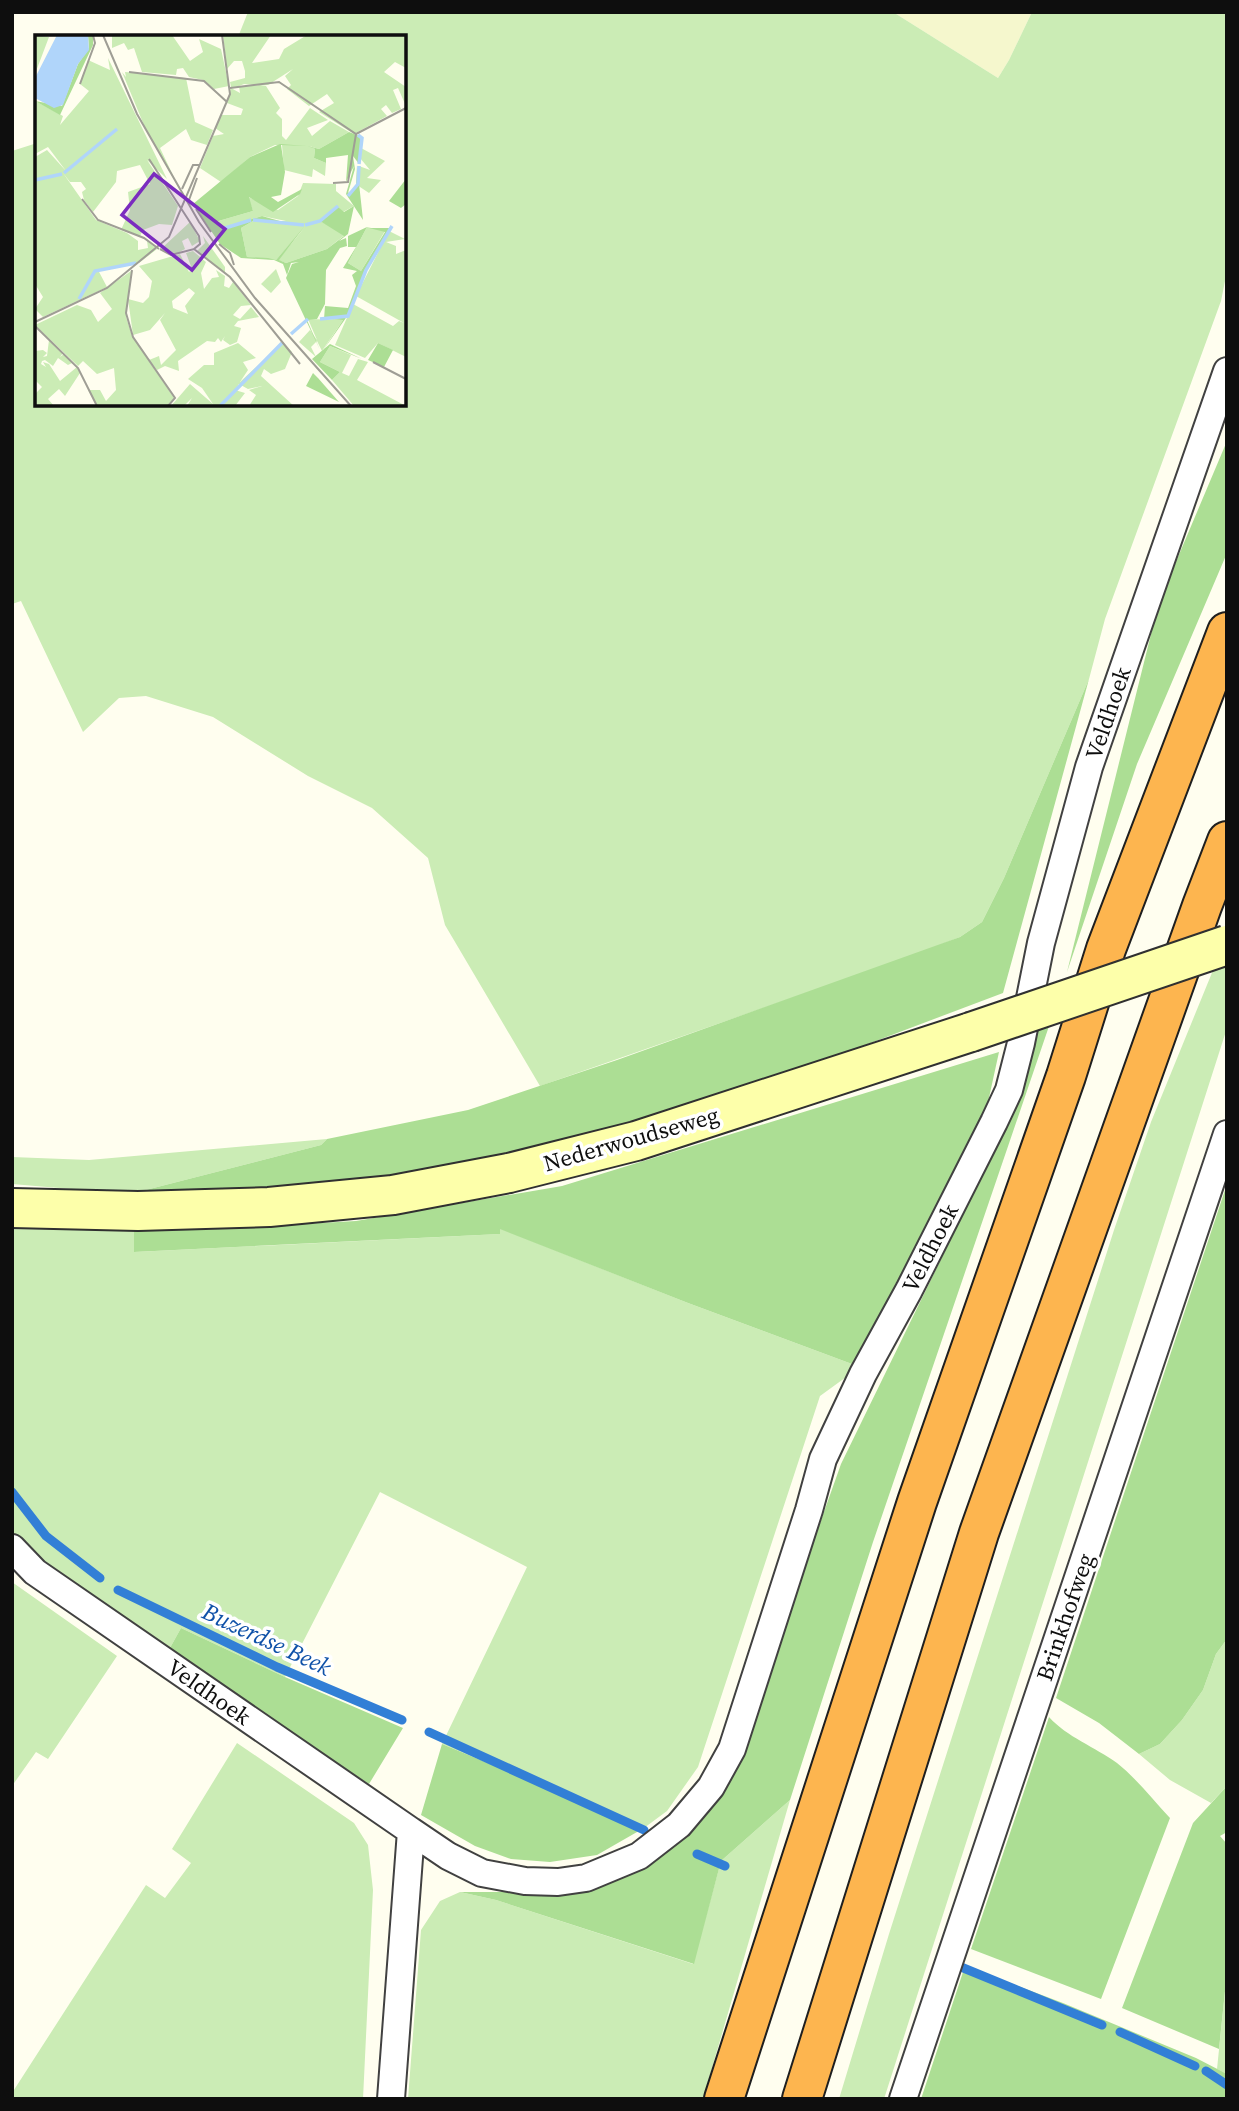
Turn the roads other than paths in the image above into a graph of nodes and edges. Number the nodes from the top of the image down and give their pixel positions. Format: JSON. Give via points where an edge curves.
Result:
{"nodes":[{"id":1,"x":1227,"y":371,"type":"edge"},
{"id":2,"x":1227,"y":632,"type":"edge"},
{"id":3,"x":1227,"y":841,"type":"edge"},
{"id":4,"x":1227,"y":945,"type":"edge"},
{"id":5,"x":1227,"y":1134,"type":"edge"},
{"id":6,"x":12,"y":1208,"type":"edge"},
{"id":7,"x":12,"y":1548,"type":"edge"},
{"id":8,"x":411,"y":1831,"type":"junction"},
{"id":9,"x":391,"y":2099,"type":"edge"},
{"id":10,"x":724,"y":2099,"type":"edge"},
{"id":11,"x":802,"y":2099,"type":"edge"},
{"id":12,"x":902,"y":2099,"type":"edge"}],
"edges":[{"from":1,"to":8,"type":"street","name":"Veldhoek","via":[[1089,767],[1041,943],[1009,1090],[823,1459],[732,1749],[710,1787],[679,1825],[639,1856],[586,1878],[525,1881],[482,1873]]},
{"from":2,"to":10,"type":"highway","via":[[1105,949],[1066,1076],[917,1502]]},
{"from":3,"to":11,"type":"highway","via":[[979,1533]]},
{"from":4,"to":6,"type":"street","name":"Nederwoudseweg","bridge":true,"via":[[636,1141],[509,1173],[393,1195],[269,1207]]},
{"from":5,"to":12,"type":"street","name":"Brinkhofweg"},
{"from":7,"to":8,"type":"street","name":"Veldhoek","via":[[36,1572]]},
{"from":8,"to":9,"type":"street"}]}
